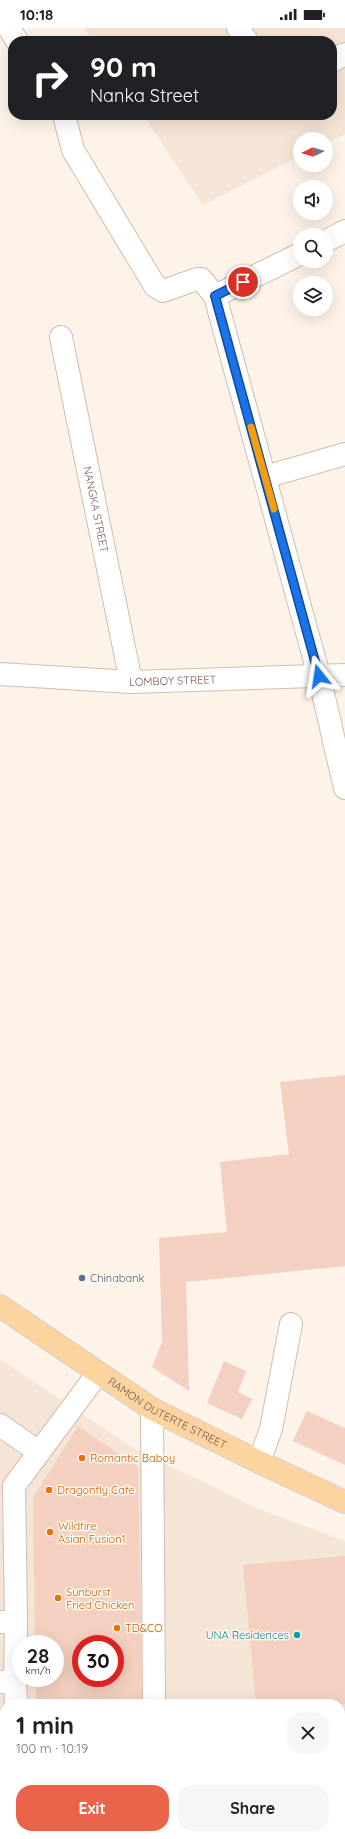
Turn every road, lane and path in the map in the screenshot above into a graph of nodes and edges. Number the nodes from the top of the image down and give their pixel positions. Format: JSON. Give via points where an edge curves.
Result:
{"nodes":[{"id":1,"x":65,"y":120,"type":"edge"},
{"id":2,"x":345,"y":232,"type":"edge"},
{"id":3,"x":333,"y":238,"type":"edge"},
{"id":4,"x":293,"y":257,"type":"edge"},
{"id":5,"x":215,"y":296,"type":"junction"},
{"id":6,"x":61,"y":338,"type":"dead end"},
{"id":7,"x":345,"y":454,"type":"edge"},
{"id":8,"x":265,"y":477,"type":"junction"},
{"id":9,"x":0,"y":674,"type":"edge"},
{"id":10,"x":345,"y":675,"type":"edge"},
{"id":11,"x":319,"y":676,"type":"junction"},
{"id":12,"x":131,"y":682,"type":"junction"},
{"id":13,"x":345,"y":788,"type":"edge"},
{"id":14,"x":0,"y":1306,"type":"edge"},
{"id":15,"x":291,"y":1324,"type":"dead end"},
{"id":16,"x":98,"y":1373,"type":"junction"},
{"id":17,"x":152,"y":1409,"type":"junction"},
{"id":18,"x":0,"y":1425,"type":"edge"},
{"id":19,"x":39,"y":1452,"type":"junction"},
{"id":20,"x":259,"y":1462,"type":"junction"},
{"id":21,"x":345,"y":1502,"type":"edge"},
{"id":22,"x":8,"y":1622,"type":"edge"},
{"id":23,"x":7,"y":1682,"type":"edge"},
{"id":24,"x":14,"y":1699,"type":"edge"},
{"id":25,"x":154,"y":1699,"type":"edge"}],
"edges":[{"from":1,"to":5,"type":"street","via":[[73,150],[155,286],[163,291],[201,279]]},
{"from":2,"to":3,"type":"street"},
{"from":4,"to":5,"type":"street"},
{"from":5,"to":8,"type":"street"},
{"from":6,"to":12,"type":"street","name":"NANGKA STREET"},
{"from":7,"to":8,"type":"street"},
{"from":8,"to":11,"type":"street"},
{"from":9,"to":12,"type":"street","name":"LOMBOY STREET"},
{"from":10,"to":11,"type":"street","name":"LOMBOY STREET"},
{"from":11,"to":12,"type":"street","name":"LOMBOY STREET"},
{"from":11,"to":13,"type":"street"},
{"from":14,"to":16,"type":"main road","name":"RAMON DUTERTE STREET"},
{"from":15,"to":20,"type":"street","via":[[271,1429]]},
{"from":16,"to":17,"type":"main road","name":"RAMON DUTERTE STREET"},
{"from":16,"to":19,"type":"street"},
{"from":17,"to":20,"type":"main road","name":"RAMON DUTERTE STREET"},
{"from":17,"to":25,"type":"street"},
{"from":18,"to":19,"type":"street"},
{"from":19,"to":22,"type":"street","via":[[14,1486]]},
{"from":20,"to":21,"type":"main road","name":"RAMON DUTERTE STREET"},
{"from":22,"to":23,"type":"street"},
{"from":23,"to":24,"type":"street"}]}
